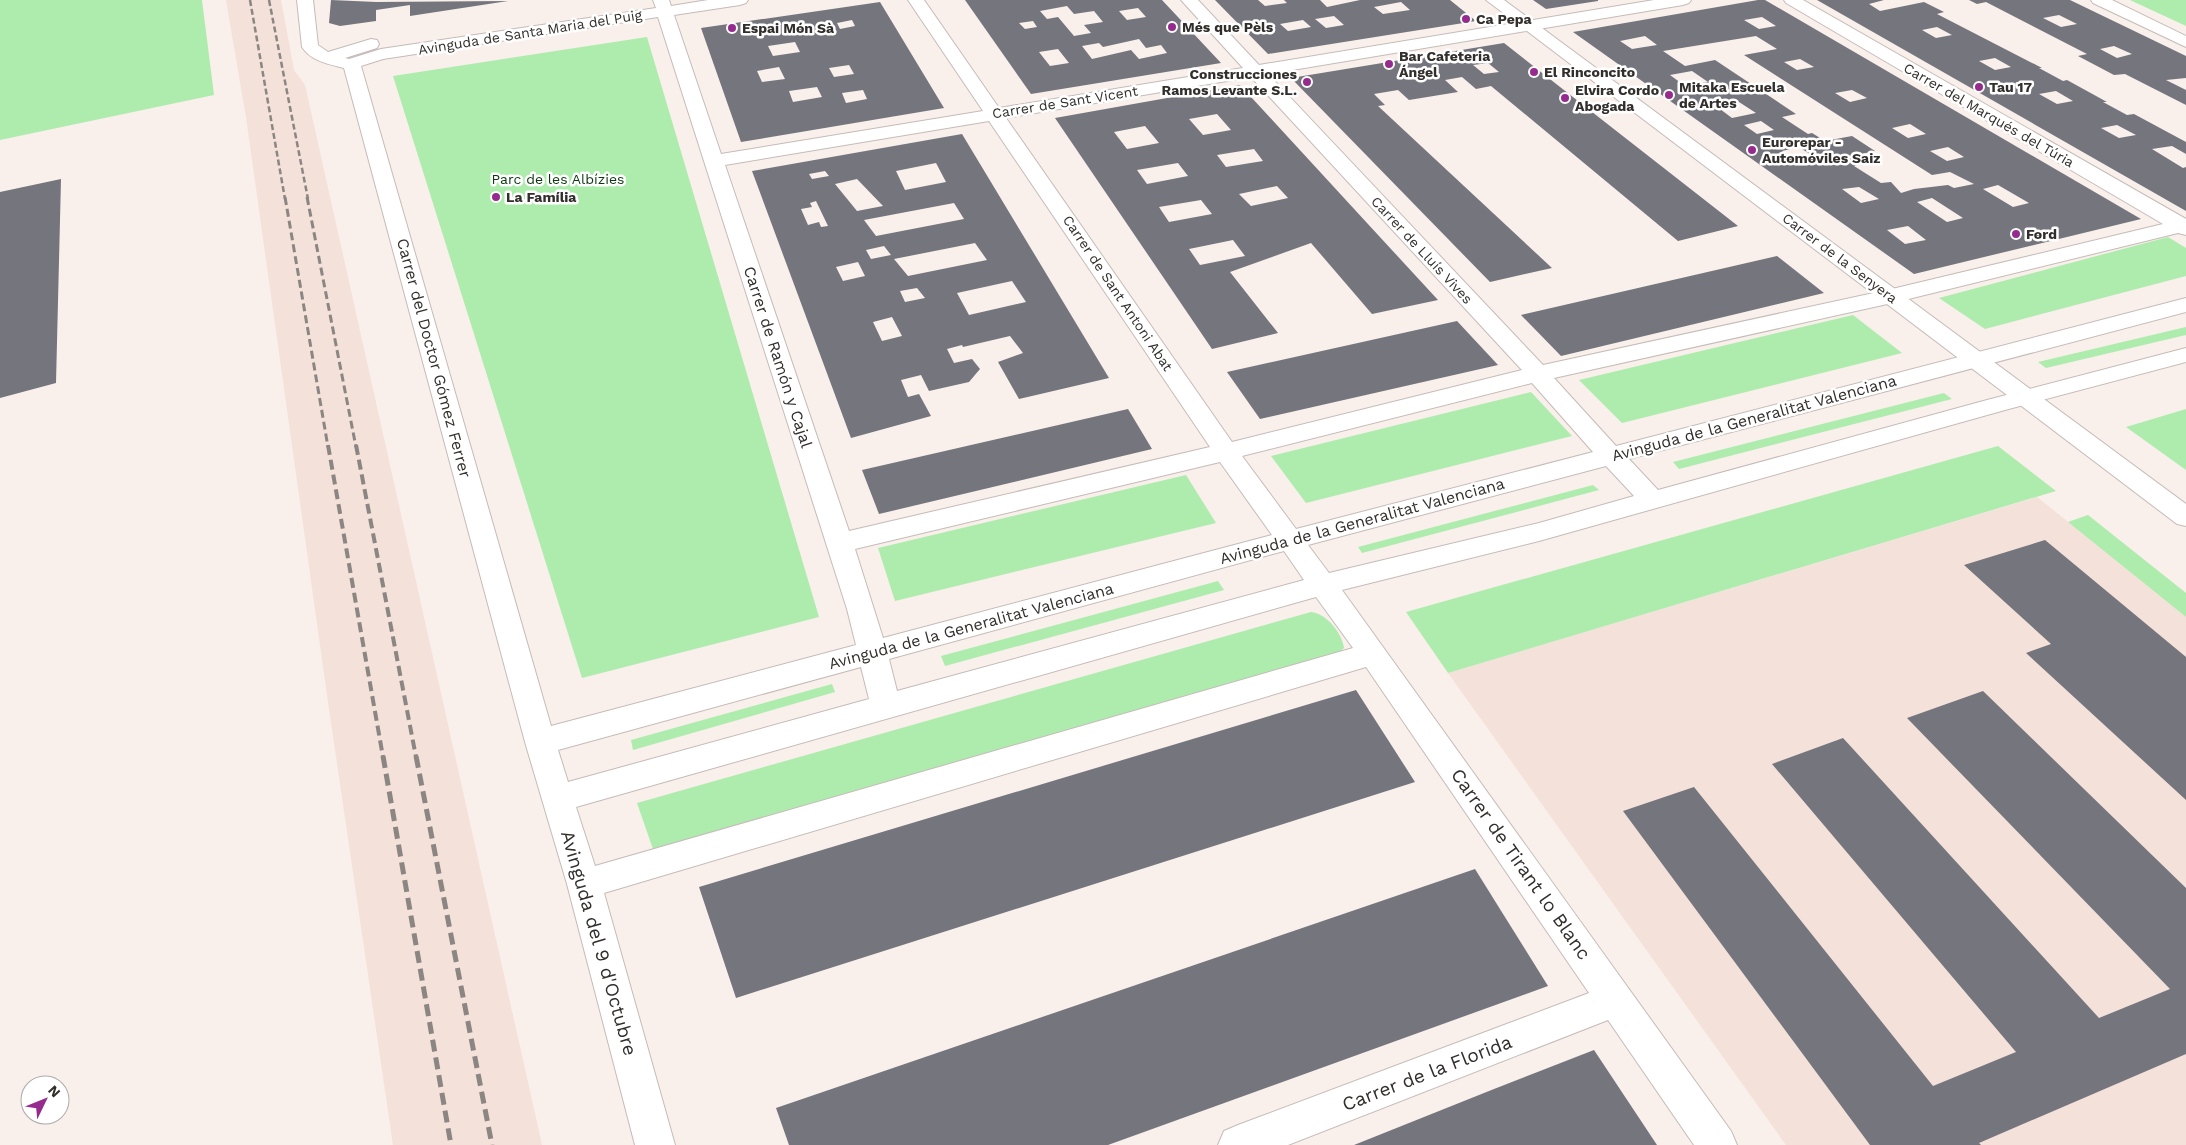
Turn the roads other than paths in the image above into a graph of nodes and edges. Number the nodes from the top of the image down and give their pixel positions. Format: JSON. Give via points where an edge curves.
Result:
{"nodes":[{"id":1,"x":305,"y":0,"type":"edge"},
{"id":2,"x":740,"y":0,"type":"edge"},
{"id":3,"x":916,"y":0,"type":"edge"},
{"id":4,"x":1189,"y":0,"type":"edge"},
{"id":5,"x":1494,"y":0,"type":"edge"},
{"id":6,"x":1683,"y":0,"type":"edge"},
{"id":7,"x":1792,"y":0,"type":"edge"},
{"id":8,"x":2099,"y":0,"type":"edge"},
{"id":9,"x":661,"y":4,"type":"edge"},
{"id":10,"x":1529,"y":25,"type":"junction"},
{"id":11,"x":2186,"y":42,"type":"edge"},
{"id":12,"x":327,"y":59,"type":"junction"},
{"id":13,"x":352,"y":64,"type":"junction"},
{"id":14,"x":1255,"y":71,"type":"junction"},
{"id":15,"x":995,"y":114,"type":"junction"},
{"id":16,"x":713,"y":161,"type":"junction"},
{"id":17,"x":2184,"y":227,"type":"edge"},
{"id":18,"x":1892,"y":296,"type":"junction"},
{"id":19,"x":2186,"y":304,"type":"edge"},
{"id":20,"x":2186,"y":355,"type":"edge"},
{"id":21,"x":1976,"y":360,"type":"junction"},
{"id":22,"x":1537,"y":374,"type":"junction"},
{"id":23,"x":2026,"y":397,"type":"junction"},
{"id":24,"x":1226,"y":452,"type":"junction"},
{"id":25,"x":1610,"y":456,"type":"junction"},
{"id":26,"x":1654,"y":501,"type":"junction"},
{"id":27,"x":2186,"y":517,"type":"edge"},
{"id":28,"x":1289,"y":540,"type":"junction"},
{"id":29,"x":839,"y":543,"type":"junction"},
{"id":30,"x":1322,"y":585,"type":"junction"},
{"id":31,"x":874,"y":652,"type":"junction"},
{"id":32,"x":1373,"y":654,"type":"junction"},
{"id":33,"x":886,"y":705,"type":"junction"},
{"id":34,"x":540,"y":742,"type":"junction"},
{"id":35,"x":558,"y":798,"type":"junction"},
{"id":36,"x":584,"y":884,"type":"junction"},
{"id":37,"x":1616,"y":1000,"type":"junction"},
{"id":38,"x":655,"y":1145,"type":"edge"},
{"id":39,"x":1238,"y":1145,"type":"edge"},
{"id":40,"x":1718,"y":1145,"type":"edge"}],
"edges":[{"from":1,"to":12,"type":"street","via":[[310,47]]},
{"from":2,"to":9,"type":"street","name":"Avinguda de Santa Maria del Puig"},
{"from":3,"to":15,"type":"street","name":"Carrer de Sant Antoni Abat"},
{"from":4,"to":14,"type":"street","name":"Carrer de Lluís Vives"},
{"from":5,"to":10,"type":"street","name":"Carrer de la Senyera"},
{"from":6,"to":10,"type":"street","name":"Carrer de Sant Vicent"},
{"from":7,"to":17,"type":"street","name":"Carrer del Marqués del Túria"},
{"from":8,"to":11,"type":"street"},
{"from":9,"to":12,"type":"street","name":"Avinguda de Santa Maria del Puig","via":[[373,44]]},
{"from":9,"to":13,"type":"street","name":"Avinguda de Santa Maria del Puig","via":[[381,54]]},
{"from":9,"to":16,"type":"street","name":"Carrer de Ramón y Cajal"},
{"from":10,"to":14,"type":"street","name":"Carrer de Sant Vicent"},
{"from":10,"to":18,"type":"street","name":"Carrer de la Senyera"},
{"from":12,"to":13,"type":"street"},
{"from":13,"to":34,"type":"street","name":"Carrer del Doctor Gómez Ferrer"},
{"from":14,"to":15,"type":"street","name":"Carrer de Sant Vicent"},
{"from":14,"to":22,"type":"street","name":"Carrer de Lluís Vives"},
{"from":15,"to":16,"type":"street","name":"Carrer de Sant Vicent"},
{"from":15,"to":24,"type":"street","name":"Carrer de Sant Antoni Abat"},
{"from":16,"to":29,"type":"street","name":"Carrer de Ramón y Cajal"},
{"from":17,"to":18,"type":"street"},
{"from":18,"to":21,"type":"street","name":"Carrer de la Senyera"},
{"from":18,"to":22,"type":"street"},
{"from":19,"to":21,"type":"street","name":"Avinguda de la Generalitat Valenciana"},
{"from":20,"to":23,"type":"street"},
{"from":21,"to":23,"type":"street","name":"Carrer de la Senyera"},
{"from":21,"to":25,"type":"street","name":"Avinguda de la Generalitat Valenciana"},
{"from":22,"to":24,"type":"street"},
{"from":22,"to":25,"type":"street","name":"Carrer de Lluís Vives"},
{"from":23,"to":26,"type":"street"},
{"from":23,"to":27,"type":"street","name":"Carrer de la Senyera"},
{"from":24,"to":28,"type":"street","name":"Carrer de Sant Antoni Abat"},
{"from":24,"to":29,"type":"street"},
{"from":25,"to":26,"type":"street","name":"Carrer de Lluís Vives"},
{"from":25,"to":28,"type":"street","name":"Avinguda de la Generalitat Valenciana"},
{"from":26,"to":30,"type":"street"},
{"from":28,"to":30,"type":"street","name":"Carrer de Sant Antoni Abat"},
{"from":28,"to":31,"type":"street","name":"Avinguda de la Generalitat Valenciana"},
{"from":29,"to":31,"type":"street","name":"Carrer de Ramón y Cajal"},
{"from":30,"to":32,"type":"street","name":"Carrer de Tirant lo Blanc"},
{"from":30,"to":33,"type":"street"},
{"from":31,"to":33,"type":"street","name":"Carrer de Ramón y Cajal"},
{"from":31,"to":34,"type":"street","name":"Avinguda de la Generalitat Valenciana"},
{"from":32,"to":36,"type":"street"},
{"from":32,"to":37,"type":"street","name":"Carrer de Tirant lo Blanc"},
{"from":33,"to":35,"type":"street"},
{"from":34,"to":35,"type":"street","name":"Avinguda del 9 d'Octubre"},
{"from":35,"to":36,"type":"street","name":"Avinguda del 9 d'Octubre"},
{"from":36,"to":38,"type":"street","name":"Avinguda del 9 d'Octubre"},
{"from":37,"to":39,"type":"street","name":"Carrer de la Florida"},
{"from":37,"to":40,"type":"street","name":"Carrer de Tirant lo Blanc"}]}
